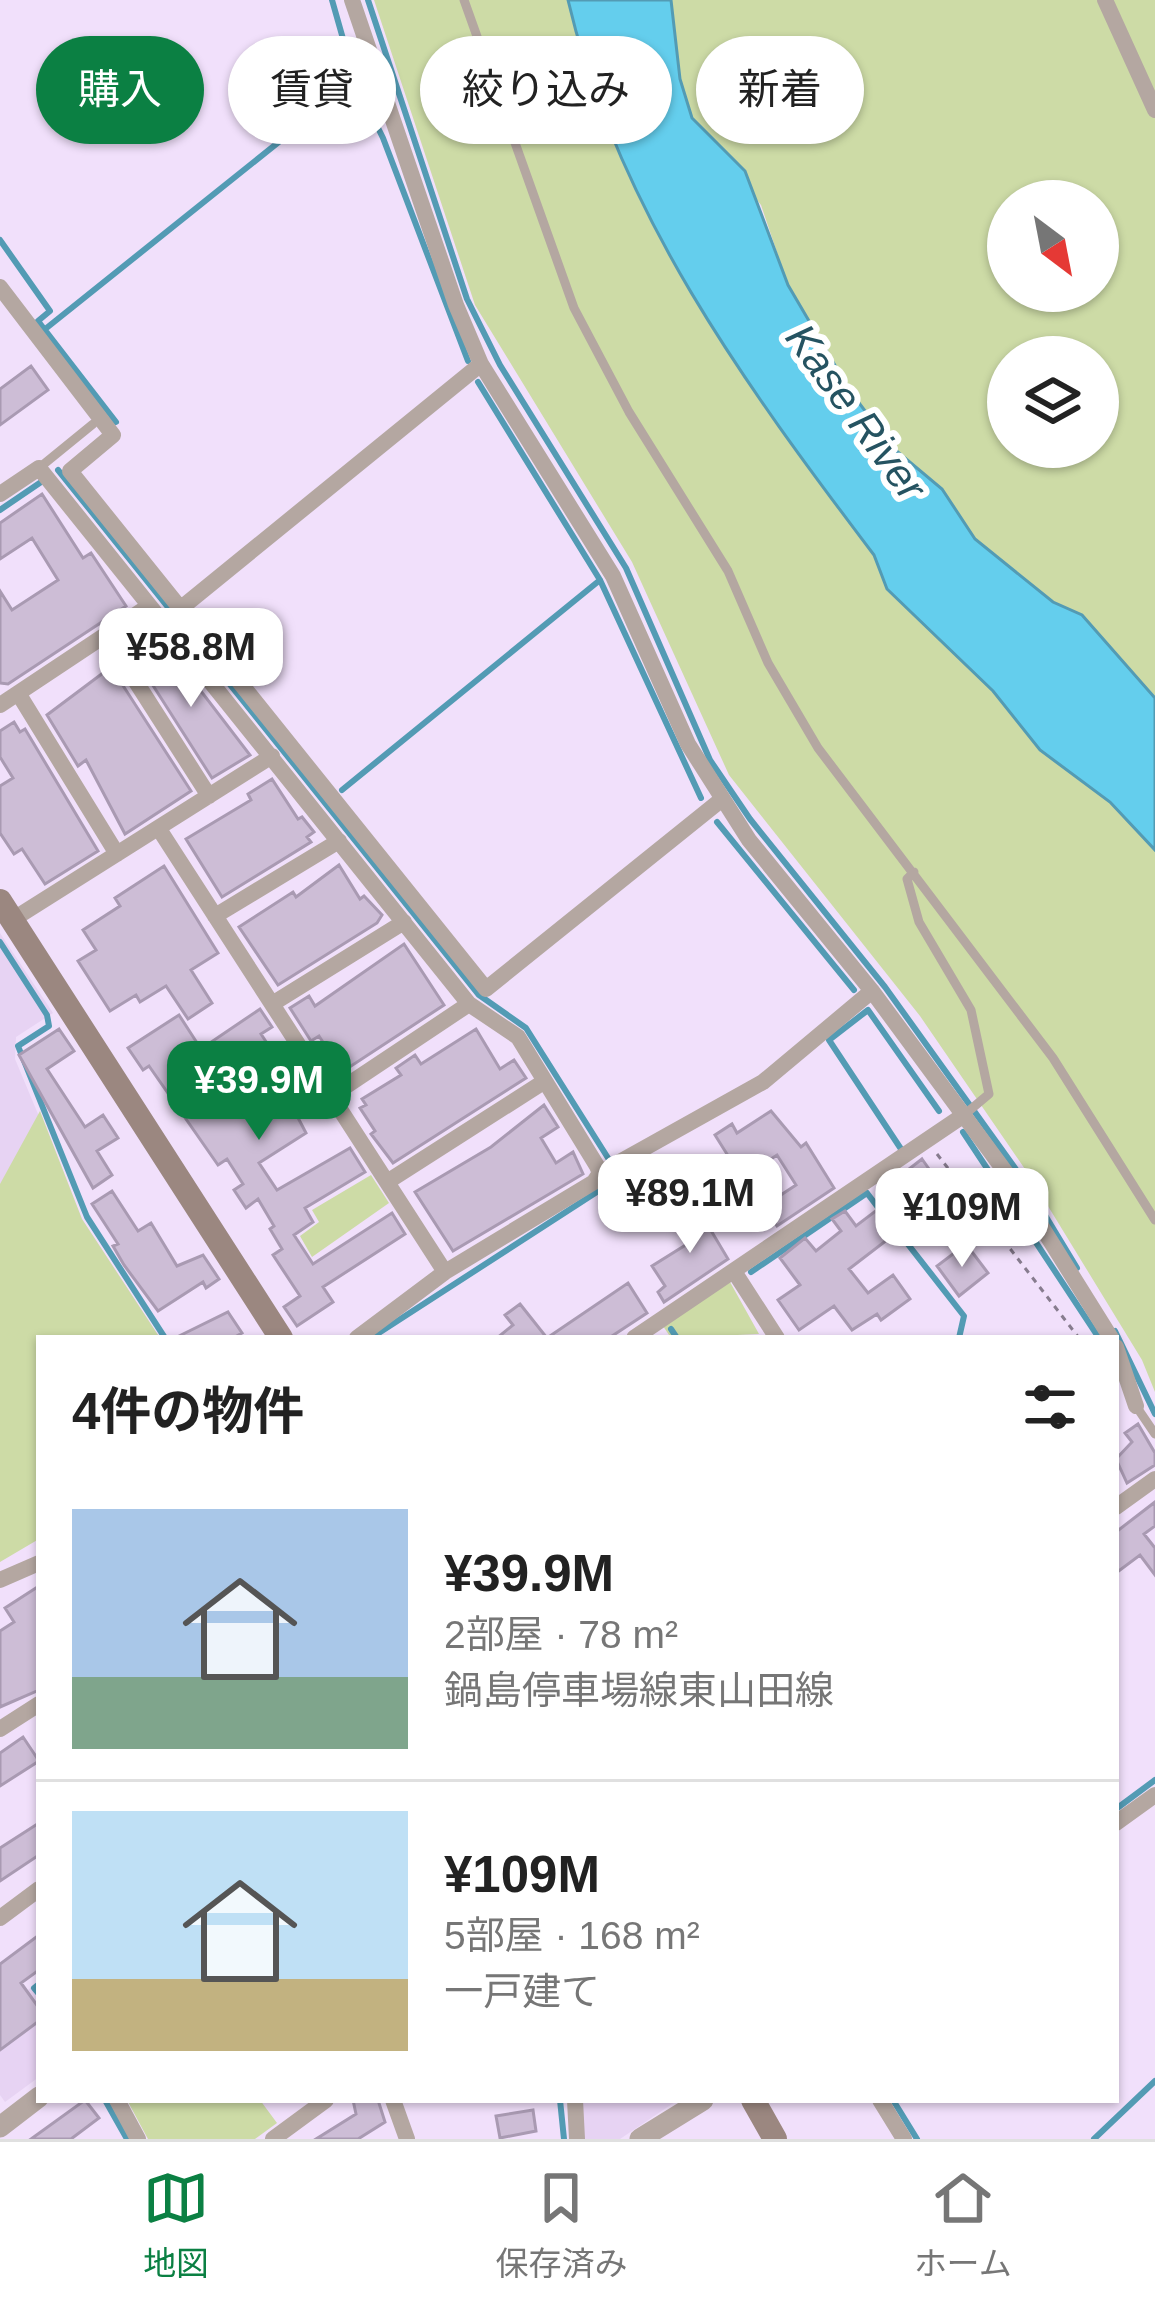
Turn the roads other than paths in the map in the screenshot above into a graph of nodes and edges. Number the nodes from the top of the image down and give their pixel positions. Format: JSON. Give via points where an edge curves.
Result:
{"nodes":[{"id":1,"x":352,"y":0,"type":"edge"},
{"id":2,"x":464,"y":0,"type":"edge"},
{"id":3,"x":1105,"y":0,"type":"edge"},
{"id":4,"x":1155,"y":110,"type":"edge"},
{"id":5,"x":0,"y":286,"type":"edge"},
{"id":6,"x":481,"y":364,"type":"junction"},
{"id":7,"x":93,"y":424,"type":"dead end"},
{"id":8,"x":45,"y":475,"type":"junction"},
{"id":9,"x":0,"y":494,"type":"edge"},
{"id":10,"x":149,"y":605,"type":"junction"},
{"id":11,"x":180,"y":609,"type":"junction"},
{"id":12,"x":106,"y":634,"type":"junction"},
{"id":13,"x":18,"y":693,"type":"junction"},
{"id":14,"x":0,"y":705,"type":"edge"},
{"id":15,"x":272,"y":756,"type":"junction"},
{"id":16,"x":209,"y":796,"type":"junction"},
{"id":17,"x":721,"y":800,"type":"junction"},
{"id":18,"x":159,"y":829,"type":"junction"},
{"id":19,"x":339,"y":841,"type":"junction"},
{"id":20,"x":117,"y":854,"type":"junction"},
{"id":21,"x":914,"y":872,"type":"junction"},
{"id":22,"x":6,"y":910,"type":"edge"},
{"id":23,"x":215,"y":916,"type":"junction"},
{"id":24,"x":404,"y":922,"type":"junction"},
{"id":25,"x":872,"y":991,"type":"junction"},
{"id":26,"x":272,"y":1004,"type":"junction"},
{"id":27,"x":469,"y":1004,"type":"junction"},
{"id":28,"x":545,"y":1081,"type":"junction"},
{"id":29,"x":331,"y":1096,"type":"junction"},
{"id":30,"x":972,"y":1109,"type":"junction"},
{"id":31,"x":600,"y":1173,"type":"junction"},
{"id":32,"x":387,"y":1182,"type":"junction"},
{"id":33,"x":1155,"y":1220,"type":"edge"},
{"id":34,"x":445,"y":1272,"type":"junction"},
{"id":35,"x":735,"y":1273,"type":"junction"},
{"id":36,"x":658,"y":1332,"type":"edge"},
{"id":37,"x":279,"y":1335,"type":"edge"},
{"id":38,"x":361,"y":1335,"type":"edge"},
{"id":39,"x":775,"y":1335,"type":"edge"},
{"id":40,"x":1110,"y":1335,"type":"edge"},
{"id":41,"x":1119,"y":1356,"type":"edge"},
{"id":42,"x":1136,"y":1406,"type":"joint"},
{"id":43,"x":1155,"y":1434,"type":"edge"},
{"id":44,"x":1155,"y":1479,"type":"edge"},
{"id":45,"x":1119,"y":1505,"type":"edge"},
{"id":46,"x":36,"y":1564,"type":"edge"},
{"id":47,"x":0,"y":1580,"type":"edge"},
{"id":48,"x":36,"y":1706,"type":"edge"},
{"id":49,"x":0,"y":1729,"type":"edge"},
{"id":50,"x":1155,"y":1795,"type":"edge"},
{"id":51,"x":1119,"y":1821,"type":"edge"},
{"id":52,"x":36,"y":1891,"type":"edge"},
{"id":53,"x":0,"y":1918,"type":"edge"},
{"id":54,"x":36,"y":2099,"type":"edge"},
{"id":55,"x":119,"y":2103,"type":"edge"},
{"id":56,"x":322,"y":2103,"type":"edge"},
{"id":57,"x":394,"y":2103,"type":"edge"},
{"id":58,"x":575,"y":2103,"type":"edge"},
{"id":59,"x":698,"y":2103,"type":"edge"},
{"id":60,"x":755,"y":2103,"type":"edge"},
{"id":61,"x":882,"y":2103,"type":"edge"},
{"id":62,"x":0,"y":2127,"type":"edge"},
{"id":63,"x":138,"y":2139,"type":"edge"},
{"id":64,"x":273,"y":2139,"type":"edge"},
{"id":65,"x":407,"y":2139,"type":"edge"},
{"id":66,"x":577,"y":2139,"type":"edge"},
{"id":67,"x":640,"y":2139,"type":"edge"},
{"id":68,"x":776,"y":2139,"type":"edge"},
{"id":69,"x":904,"y":2139,"type":"edge"}],
"edges":[{"from":1,"to":6,"type":"street"},
{"from":2,"to":21,"type":"lane","via":[[555,267],[599,360],[700,521],[797,715]]},
{"from":3,"to":4,"type":"street"},
{"from":5,"to":11,"type":"street","via":[[112,435],[70,471]]},
{"from":6,"to":11,"type":"street"},
{"from":6,"to":17,"type":"street","via":[[613,576]]},
{"from":7,"to":8,"type":"lane"},
{"from":8,"to":9,"type":"street"},
{"from":8,"to":10,"type":"street"},
{"from":10,"to":12,"type":"street"},
{"from":10,"to":15,"type":"street"},
{"from":11,"to":17,"type":"street","via":[[486,989]]},
{"from":12,"to":13,"type":"street"},
{"from":12,"to":16,"type":"street"},
{"from":13,"to":14,"type":"street"},
{"from":13,"to":20,"type":"street"},
{"from":15,"to":16,"type":"street"},
{"from":15,"to":19,"type":"street"},
{"from":16,"to":18,"type":"street"},
{"from":17,"to":25,"type":"street"},
{"from":18,"to":20,"type":"street"},
{"from":18,"to":23,"type":"street"},
{"from":19,"to":23,"type":"street"},
{"from":19,"to":24,"type":"street"},
{"from":20,"to":22,"type":"street"},
{"from":21,"to":30,"type":"lane","via":[[907,880],[919,922],[971,1010],[989,1094]]},
{"from":21,"to":33,"type":"lane","via":[[1053,1058]]},
{"from":22,"to":37,"type":"main road"},
{"from":23,"to":26,"type":"street"},
{"from":24,"to":26,"type":"street"},
{"from":24,"to":27,"type":"street"},
{"from":25,"to":30,"type":"street"},
{"from":25,"to":31,"type":"street","via":[[763,1082]]},
{"from":26,"to":29,"type":"street"},
{"from":27,"to":28,"type":"street","via":[[518,1037]]},
{"from":27,"to":29,"type":"street"},
{"from":28,"to":31,"type":"street"},
{"from":28,"to":32,"type":"street"},
{"from":29,"to":32,"type":"street"},
{"from":30,"to":35,"type":"street"},
{"from":30,"to":40,"type":"street"},
{"from":31,"to":34,"type":"street"},
{"from":32,"to":34,"type":"street"},
{"from":34,"to":38,"type":"street"},
{"from":35,"to":36,"type":"street"},
{"from":35,"to":39,"type":"street"},
{"from":41,"to":42,"type":"street"},
{"from":42,"to":43,"type":"lane"},
{"from":44,"to":45,"type":"street"},
{"from":46,"to":47,"type":"street"},
{"from":48,"to":49,"type":"street"},
{"from":50,"to":51,"type":"street"},
{"from":52,"to":53,"type":"street"},
{"from":54,"to":62,"type":"street"},
{"from":55,"to":63,"type":"street"},
{"from":56,"to":64,"type":"street"},
{"from":57,"to":65,"type":"street"},
{"from":58,"to":66,"type":"street"},
{"from":59,"to":67,"type":"street"},
{"from":60,"to":68,"type":"main road"},
{"from":61,"to":69,"type":"street"}]}
